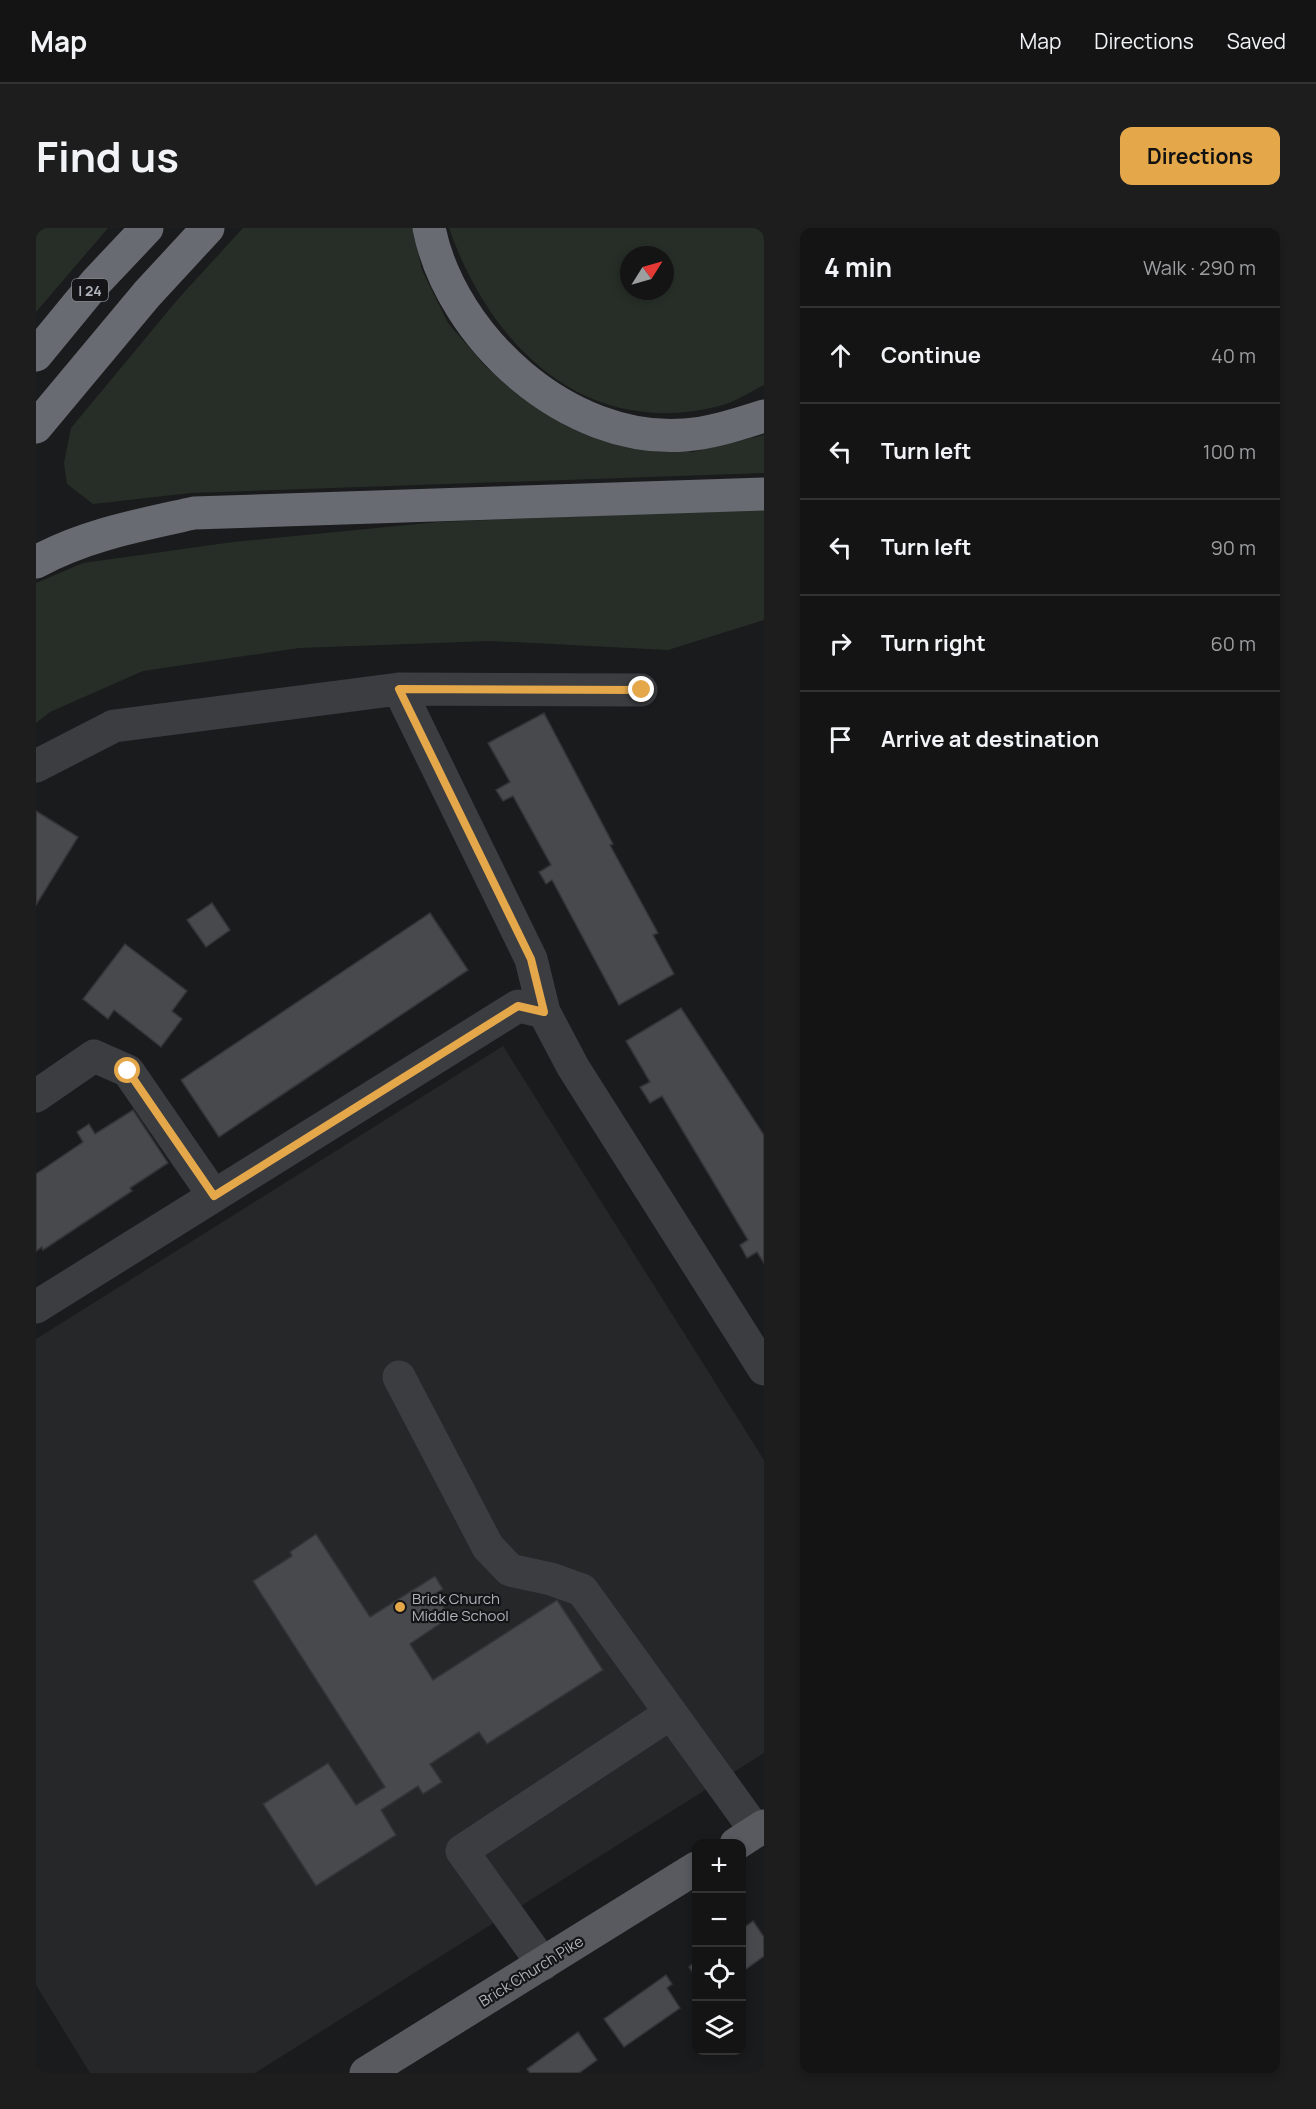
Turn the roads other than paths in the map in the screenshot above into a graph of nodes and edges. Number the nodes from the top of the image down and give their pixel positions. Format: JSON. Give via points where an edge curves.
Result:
{"nodes":[{"id":1,"x":147,"y":228,"type":"edge"},
{"id":2,"x":208,"y":228,"type":"edge"},
{"id":3,"x":429,"y":228,"type":"edge"},
{"id":4,"x":36,"y":355,"type":"edge"},
{"id":5,"x":764,"y":416,"type":"edge"},
{"id":6,"x":36,"y":427,"type":"edge"},
{"id":7,"x":764,"y":494,"type":"edge"},
{"id":8,"x":36,"y":562,"type":"edge"},
{"id":9,"x":399,"y":689,"type":"junction"},
{"id":10,"x":642,"y":690,"type":"dead end"},
{"id":11,"x":36,"y":766,"type":"edge"},
{"id":12,"x":544,"y":1012,"type":"junction"},
{"id":13,"x":36,"y":1096,"type":"edge"},
{"id":14,"x":214,"y":1196,"type":"junction"},
{"id":15,"x":36,"y":1307,"type":"edge"},
{"id":16,"x":764,"y":1370,"type":"edge"},
{"id":17,"x":399,"y":1377,"type":"dead end"},
{"id":18,"x":671,"y":1713,"type":"junction"},
{"id":19,"x":752,"y":1834,"type":"edge"},
{"id":20,"x":692,"y":1871,"type":"edge"},
{"id":21,"x":543,"y":1964,"type":"junction"},
{"id":22,"x":366,"y":2073,"type":"edge"}],
"edges":[{"from":1,"to":4,"type":"highway","number":"I 24"},
{"from":2,"to":6,"type":"highway"},
{"from":3,"to":5,"type":"highway","via":[[432,245],[450,285],[468,318],[495,352],[545,394],[577,413],[646,434],[683,435],[722,430]]},
{"from":7,"to":8,"type":"highway","via":[[194,513],[111,531]]},
{"from":9,"to":10,"type":"lane"},
{"from":9,"to":11,"type":"lane","via":[[114,726]]},
{"from":9,"to":12,"type":"lane","via":[[531,959]]},
{"from":12,"to":14,"type":"lane","via":[[518,1006]]},
{"from":12,"to":16,"type":"lane","via":[[573,1067]]},
{"from":13,"to":14,"type":"lane","via":[[94,1056],[128,1071]]},
{"from":14,"to":15,"type":"lane"},
{"from":17,"to":18,"type":"lane","via":[[488,1547],[510,1570],[582,1590]]},
{"from":18,"to":19,"type":"lane"},
{"from":18,"to":21,"type":"lane","via":[[462,1851]]},
{"from":20,"to":21,"type":"main road","name":"Brick Church Pike"},
{"from":21,"to":22,"type":"main road","name":"Brick Church Pike"}]}
